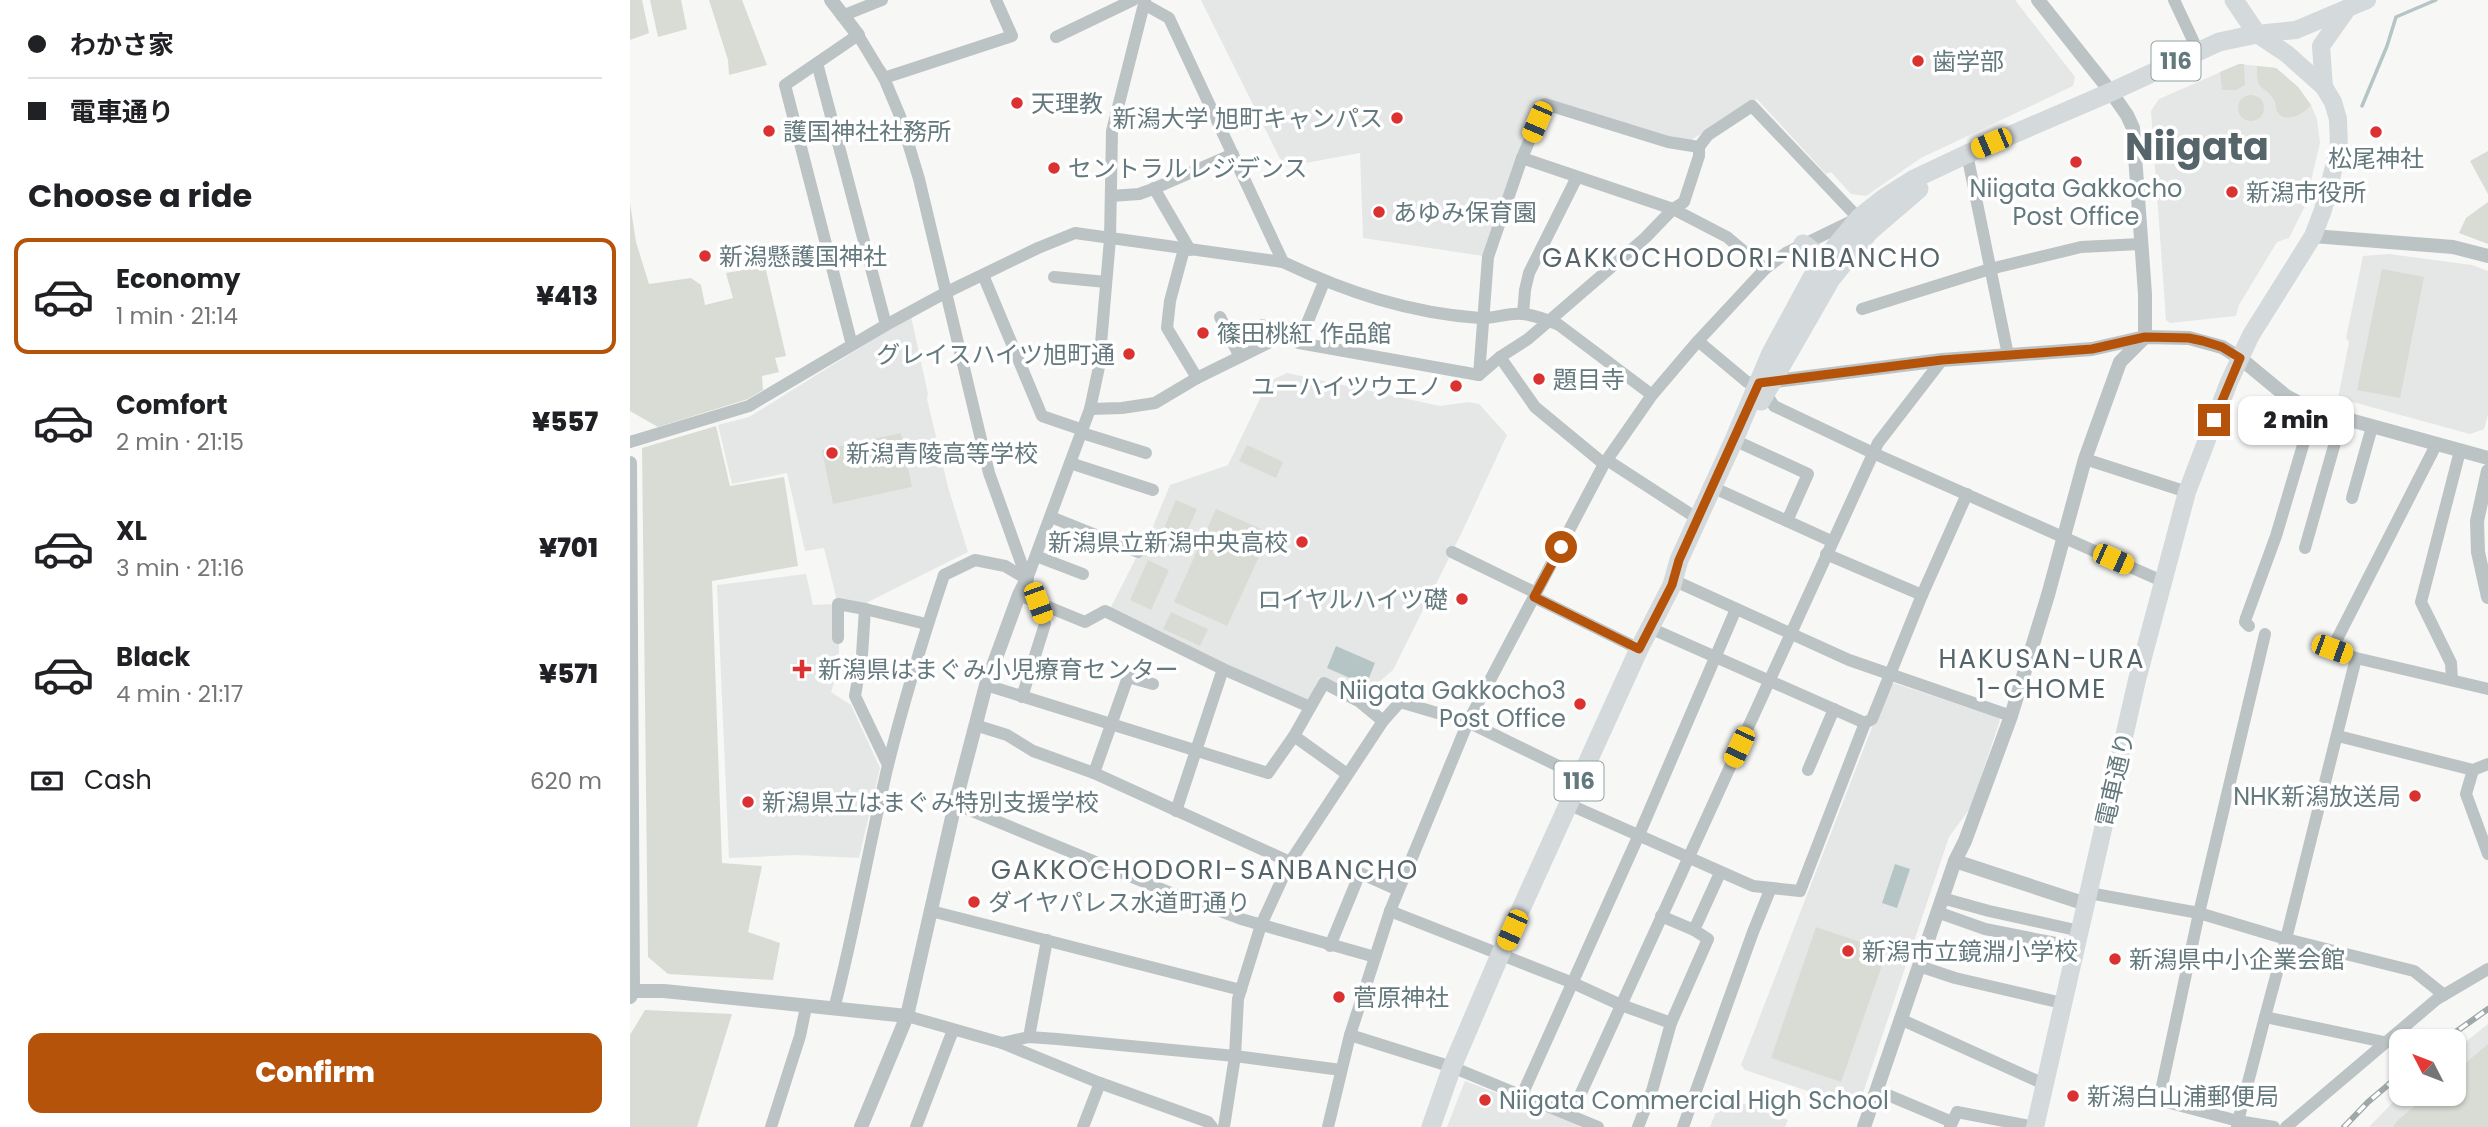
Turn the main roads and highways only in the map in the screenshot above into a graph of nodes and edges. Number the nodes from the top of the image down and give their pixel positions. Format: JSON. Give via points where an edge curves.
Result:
{"nodes":[{"id":1,"x":2234,"y":0,"type":"edge"},
{"id":2,"x":2367,"y":0,"type":"edge"},
{"id":3,"x":2348,"y":9,"type":"junction"},
{"id":4,"x":2257,"y":34,"type":"junction"},
{"id":5,"x":2324,"y":87,"type":"junction"},
{"id":6,"x":1865,"y":225,"type":"junction"},
{"id":7,"x":1803,"y":244,"type":"road end"},
{"id":8,"x":1816,"y":270,"type":"junction"},
{"id":9,"x":1766,"y":386,"type":"junction"},
{"id":10,"x":1431,"y":1127,"type":"edge"},
{"id":11,"x":2035,"y":1127,"type":"edge"}],
"edges":[{"from":1,"to":4,"type":"highway"},
{"from":2,"to":3,"type":"main road"},
{"from":3,"to":4,"type":"main road","via":[[2295,30]]},
{"from":3,"to":5,"type":"main road","via":[[2321,46]]},
{"from":4,"to":5,"type":"main road"},
{"from":4,"to":6,"type":"highway","number":"116","via":[[2219,41],[1967,153],[1884,198]]},
{"from":5,"to":11,"type":"main road","name":"電車通り","via":[[2336,110],[2340,135],[2336,161],[2313,236],[2251,335],[2187,492],[2162,581]]},
{"from":6,"to":8,"type":"highway","number":"116"},
{"from":6,"to":9,"type":"highway","number":"116"},
{"from":7,"to":8,"type":"highway","via":[[1815,253]]},
{"from":8,"to":9,"type":"highway","number":"116","via":[[1776,343]]},
{"from":9,"to":10,"type":"highway","number":"116","via":[[1734,440],[1568,804],[1452,1067]]}]}
